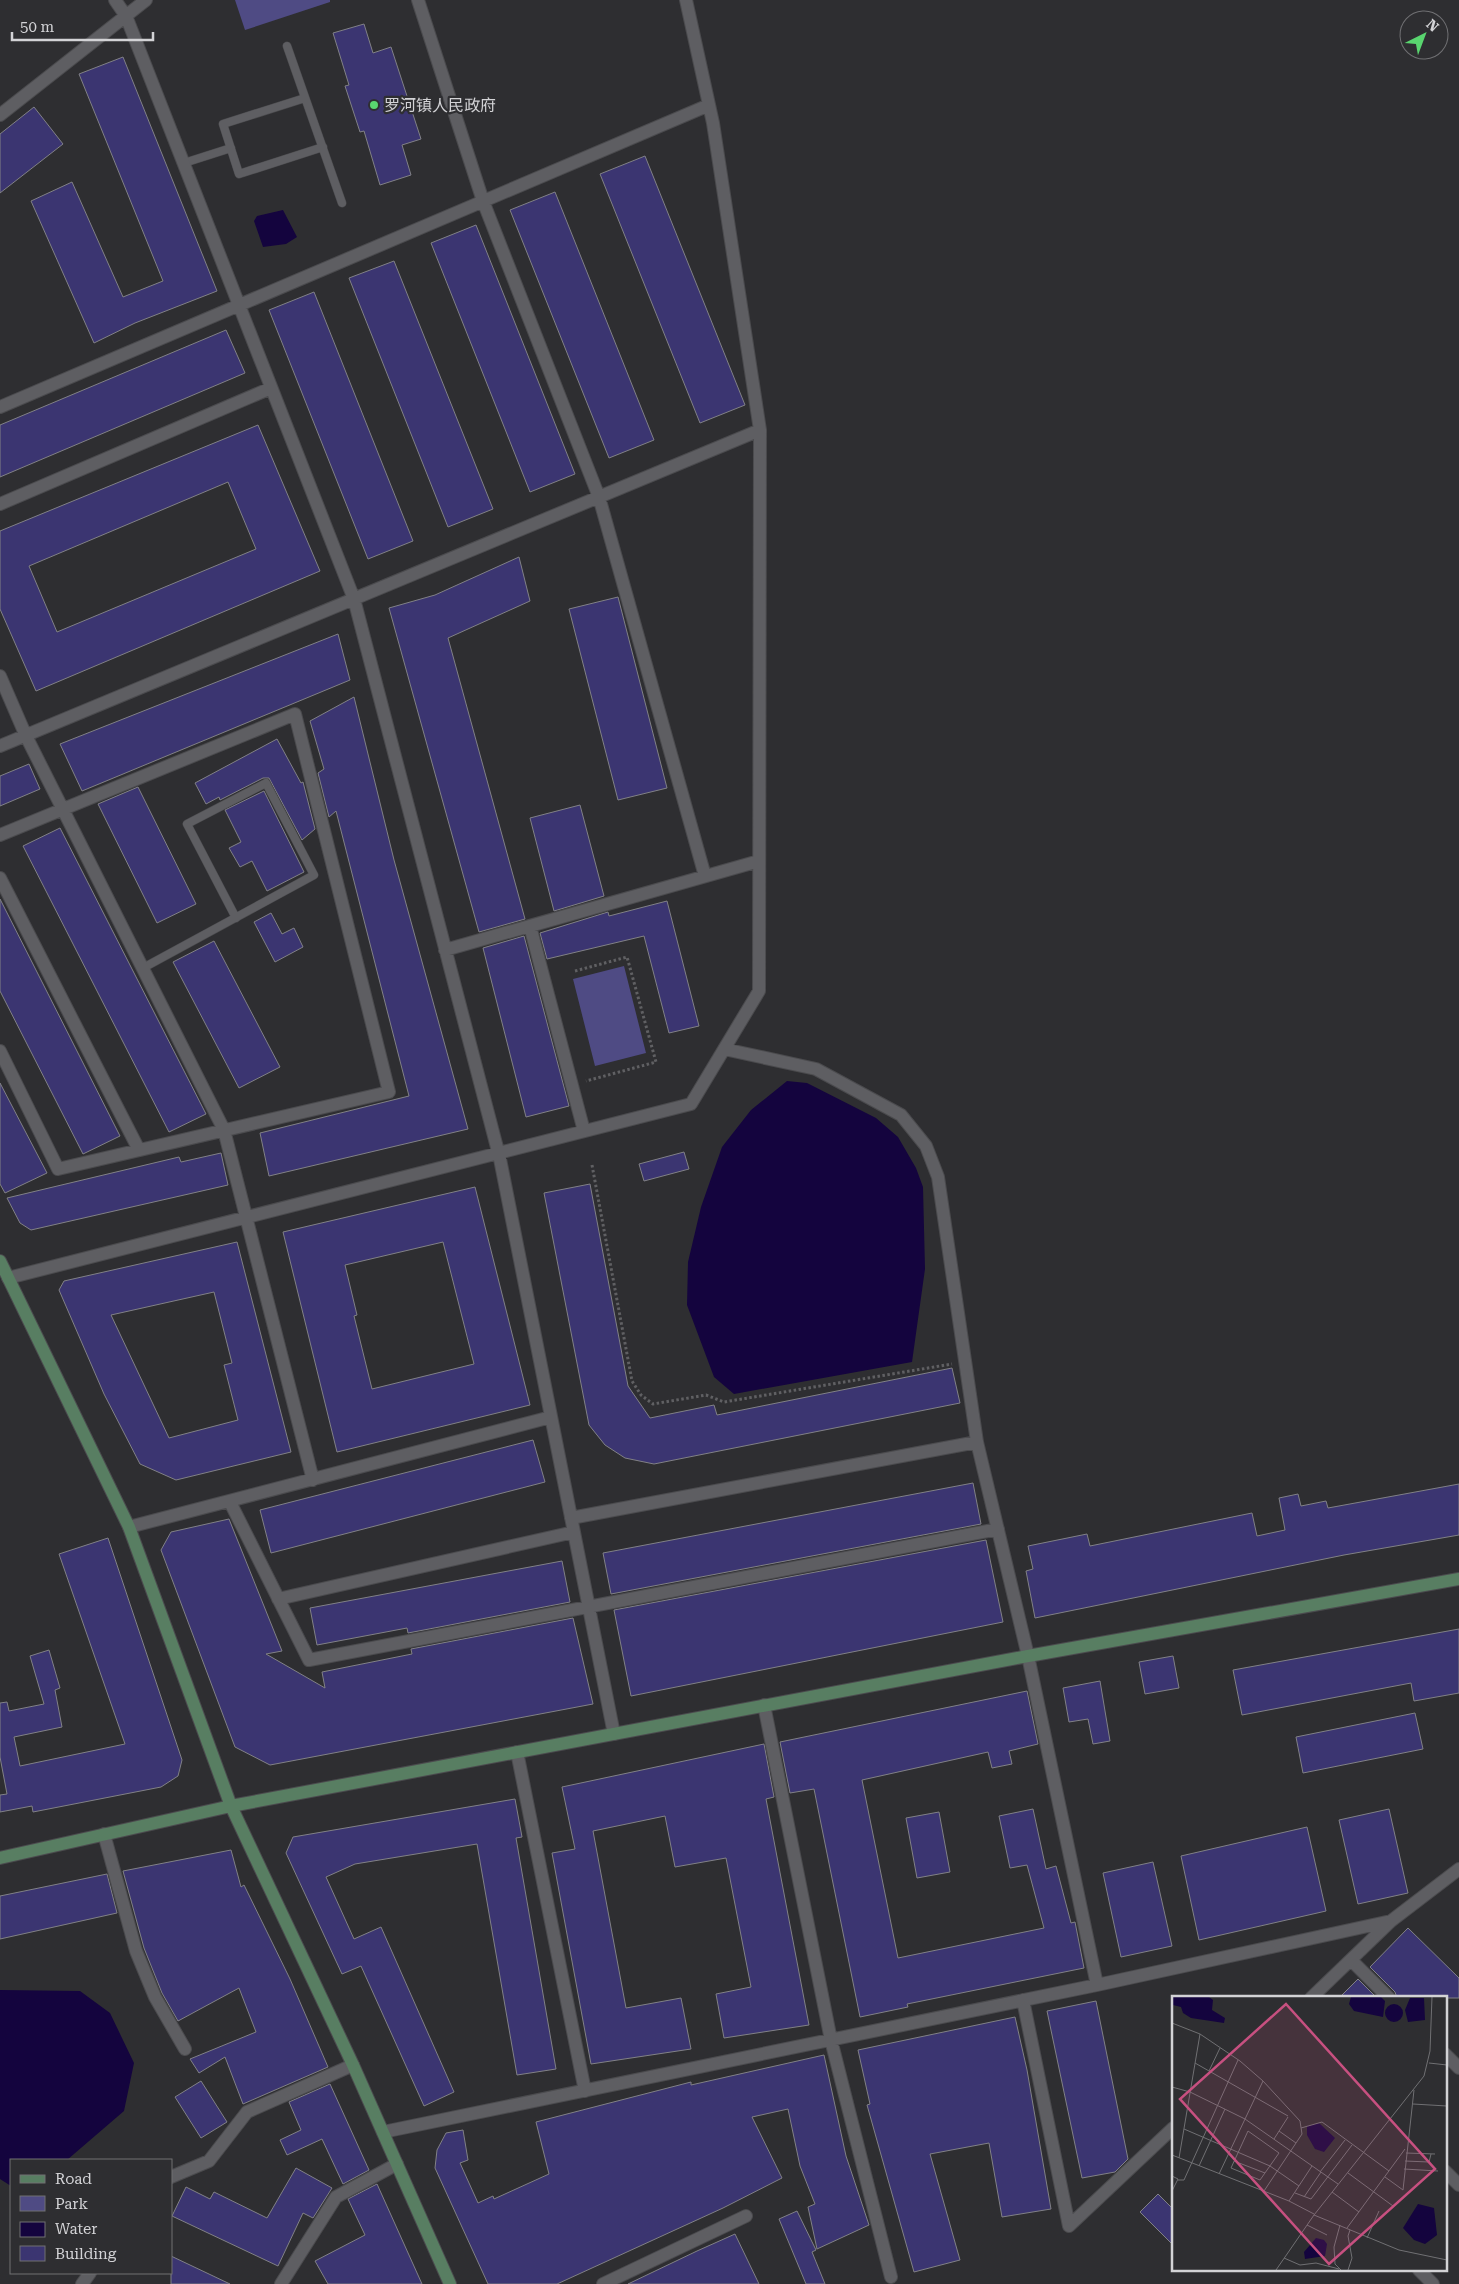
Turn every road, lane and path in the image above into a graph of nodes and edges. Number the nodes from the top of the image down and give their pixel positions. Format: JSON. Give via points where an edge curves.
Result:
{"nodes":[{"id":1,"x":115,"y":0,"type":"edge"},
{"id":2,"x":146,"y":0,"type":"edge"},
{"id":3,"x":418,"y":0,"type":"edge"},
{"id":4,"x":686,"y":0,"type":"edge"},
{"id":5,"x":126,"y":16,"type":"junction"},
{"id":6,"x":287,"y":46,"type":"dead end"},
{"id":7,"x":305,"y":98,"type":"junction"},
{"id":8,"x":710,"y":105,"type":"junction"},
{"id":9,"x":0,"y":115,"type":"edge"},
{"id":10,"x":323,"y":147,"type":"junction"},
{"id":11,"x":231,"y":148,"type":"junction"},
{"id":12,"x":184,"y":163,"type":"junction"},
{"id":13,"x":483,"y":201,"type":"junction"},
{"id":14,"x":342,"y":204,"type":"dead end"},
{"id":15,"x":239,"y":305,"type":"junction"},
{"id":16,"x":271,"y":388,"type":"junction"},
{"id":17,"x":0,"y":407,"type":"edge"},
{"id":18,"x":760,"y":430,"type":"junction"},
{"id":19,"x":599,"y":497,"type":"junction"},
{"id":20,"x":0,"y":504,"type":"edge"},
{"id":21,"x":354,"y":599,"type":"junction"},
{"id":22,"x":0,"y":676,"type":"edge"},
{"id":23,"x":26,"y":736,"type":"junction"},
{"id":24,"x":0,"y":746,"type":"edge"},
{"id":25,"x":63,"y":809,"type":"junction"},
{"id":26,"x":0,"y":835,"type":"edge"},
{"id":27,"x":759,"y":861,"type":"junction"},
{"id":28,"x":705,"y":876,"type":"junction"},
{"id":29,"x":0,"y":878,"type":"edge"},
{"id":30,"x":236,"y":918,"type":"junction"},
{"id":31,"x":530,"y":926,"type":"junction"},
{"id":32,"x":445,"y":950,"type":"junction"},
{"id":33,"x":143,"y":968,"type":"junction"},
{"id":34,"x":575,"y":971,"type":"dead end"},
{"id":35,"x":724,"y":1049,"type":"junction"},
{"id":36,"x":0,"y":1051,"type":"edge"},
{"id":37,"x":572,"y":1085,"type":"junction"},
{"id":38,"x":224,"y":1130,"type":"junction"},
{"id":39,"x":584,"y":1131,"type":"junction"},
{"id":40,"x":139,"y":1150,"type":"junction"},
{"id":41,"x":498,"y":1153,"type":"junction"},
{"id":42,"x":592,"y":1165,"type":"dead end"},
{"id":43,"x":246,"y":1217,"type":"junction"},
{"id":44,"x":0,"y":1261,"type":"edge"},
{"id":45,"x":8,"y":1278,"type":"junction"},
{"id":46,"x":965,"y":1362,"type":"junction"},
{"id":47,"x":551,"y":1417,"type":"junction"},
{"id":48,"x":976,"y":1442,"type":"junction"},
{"id":49,"x":313,"y":1480,"type":"junction"},
{"id":50,"x":230,"y":1502,"type":"junction"},
{"id":51,"x":571,"y":1518,"type":"junction"},
{"id":52,"x":128,"y":1527,"type":"junction"},
{"id":53,"x":998,"y":1528,"type":"junction"},
{"id":54,"x":574,"y":1532,"type":"junction"},
{"id":55,"x":1459,"y":1579,"type":"edge"},
{"id":56,"x":278,"y":1599,"type":"junction"},
{"id":57,"x":589,"y":1606,"type":"junction"},
{"id":58,"x":1028,"y":1656,"type":"junction"},
{"id":59,"x":764,"y":1705,"type":"junction"},
{"id":60,"x":614,"y":1734,"type":"junction"},
{"id":61,"x":517,"y":1752,"type":"junction"},
{"id":62,"x":231,"y":1806,"type":"junction"},
{"id":63,"x":104,"y":1834,"type":"junction"},
{"id":64,"x":0,"y":1858,"type":"edge"},
{"id":65,"x":1459,"y":1869,"type":"edge"},
{"id":66,"x":1391,"y":1921,"type":"junction"},
{"id":67,"x":1351,"y":1960,"type":"junction"},
{"id":68,"x":1097,"y":1985,"type":"junction"},
{"id":69,"x":1313,"y":1996,"type":"edge"},
{"id":70,"x":1387,"y":1996,"type":"edge"},
{"id":71,"x":1023,"y":2000,"type":"junction"},
{"id":72,"x":831,"y":2040,"type":"junction"},
{"id":73,"x":185,"y":2049,"type":"dead end"},
{"id":74,"x":1446,"y":2055,"type":"edge"},
{"id":75,"x":353,"y":2065,"type":"junction"},
{"id":76,"x":1459,"y":2068,"type":"edge"},
{"id":77,"x":585,"y":2091,"type":"junction"},
{"id":78,"x":1172,"y":2129,"type":"edge"},
{"id":79,"x":383,"y":2132,"type":"junction"},
{"id":80,"x":397,"y":2164,"type":"junction"},
{"id":81,"x":1446,"y":2172,"type":"edge"},
{"id":82,"x":172,"y":2177,"type":"edge"},
{"id":83,"x":1459,"y":2185,"type":"edge"},
{"id":84,"x":746,"y":2216,"type":"dead end"},
{"id":85,"x":1421,"y":2272,"type":"edge"},
{"id":86,"x":891,"y":2277,"type":"dead end"},
{"id":87,"x":281,"y":2284,"type":"edge"},
{"id":88,"x":450,"y":2284,"type":"edge"},
{"id":89,"x":603,"y":2284,"type":"edge"},
{"id":90,"x":1433,"y":2284,"type":"edge"}],
"edges":[{"from":1,"to":5,"type":"street"},
{"from":2,"to":5,"type":"street"},
{"from":3,"to":13,"type":"street"},
{"from":4,"to":8,"type":"street"},
{"from":5,"to":9,"type":"street"},
{"from":5,"to":12,"type":"street"},
{"from":6,"to":7,"type":"lane"},
{"from":7,"to":10,"type":"lane"},
{"from":7,"to":11,"type":"lane","via":[[223,124]]},
{"from":8,"to":13,"type":"street"},
{"from":8,"to":18,"type":"street"},
{"from":10,"to":11,"type":"lane","via":[[239,174]]},
{"from":10,"to":14,"type":"lane"},
{"from":11,"to":12,"type":"lane"},
{"from":12,"to":15,"type":"street"},
{"from":13,"to":15,"type":"street"},
{"from":13,"to":19,"type":"street"},
{"from":15,"to":16,"type":"street"},
{"from":15,"to":17,"type":"street"},
{"from":16,"to":20,"type":"street"},
{"from":16,"to":21,"type":"street"},
{"from":18,"to":19,"type":"street"},
{"from":18,"to":27,"type":"street"},
{"from":19,"to":21,"type":"street"},
{"from":19,"to":28,"type":"street"},
{"from":21,"to":23,"type":"street"},
{"from":21,"to":32,"type":"street"},
{"from":22,"to":23,"type":"street"},
{"from":23,"to":24,"type":"street"},
{"from":23,"to":25,"type":"street"},
{"from":25,"to":26,"type":"street"},
{"from":25,"to":33,"type":"street"},
{"from":25,"to":38,"type":"street","via":[[295,714],[389,1092]]},
{"from":27,"to":28,"type":"street"},
{"from":27,"to":35,"type":"street","via":[[759,991]]},
{"from":28,"to":31,"type":"street"},
{"from":29,"to":40,"type":"street"},
{"from":30,"to":30,"type":"lane","via":[[314,875],[266,783],[187,824]]},
{"from":30,"to":33,"type":"lane"},
{"from":31,"to":32,"type":"street"},
{"from":31,"to":37,"type":"street"},
{"from":32,"to":41,"type":"street"},
{"from":33,"to":38,"type":"street"},
{"from":34,"to":37,"type":"path","via":[[628,957],[656,1062]]},
{"from":35,"to":39,"type":"street","via":[[691,1104]]},
{"from":35,"to":46,"type":"street","via":[[816,1069],[901,1115],[926,1146],[938,1177]]},
{"from":36,"to":40,"type":"street","via":[[58,1168]]},
{"from":37,"to":39,"type":"street"},
{"from":38,"to":40,"type":"street"},
{"from":38,"to":43,"type":"street"},
{"from":39,"to":41,"type":"street"},
{"from":41,"to":43,"type":"street"},
{"from":41,"to":47,"type":"street"},
{"from":42,"to":46,"type":"path","via":[[632,1381],[641,1395],[654,1404],[706,1395],[724,1402]]},
{"from":43,"to":45,"type":"street"},
{"from":43,"to":49,"type":"street"},
{"from":44,"to":45,"type":"main road"},
{"from":45,"to":52,"type":"main road"},
{"from":46,"to":48,"type":"street"},
{"from":47,"to":49,"type":"street"},
{"from":47,"to":51,"type":"street"},
{"from":48,"to":51,"type":"street"},
{"from":48,"to":53,"type":"street"},
{"from":49,"to":50,"type":"street"},
{"from":50,"to":52,"type":"street"},
{"from":50,"to":56,"type":"street"},
{"from":51,"to":54,"type":"street"},
{"from":52,"to":62,"type":"main road"},
{"from":53,"to":57,"type":"street"},
{"from":53,"to":58,"type":"street"},
{"from":54,"to":56,"type":"street"},
{"from":54,"to":57,"type":"street"},
{"from":55,"to":58,"type":"main road"},
{"from":56,"to":57,"type":"street","via":[[309,1660]]},
{"from":57,"to":60,"type":"street"},
{"from":58,"to":59,"type":"main road"},
{"from":58,"to":68,"type":"street"},
{"from":59,"to":60,"type":"main road"},
{"from":59,"to":72,"type":"street"},
{"from":60,"to":61,"type":"main road"},
{"from":61,"to":62,"type":"main road"},
{"from":61,"to":77,"type":"street"},
{"from":62,"to":63,"type":"main road"},
{"from":62,"to":75,"type":"main road"},
{"from":63,"to":64,"type":"main road"},
{"from":63,"to":73,"type":"street","via":[[136,1951],[155,1997]]},
{"from":65,"to":66,"type":"street"},
{"from":66,"to":67,"type":"street"},
{"from":66,"to":68,"type":"street"},
{"from":67,"to":69,"type":"street"},
{"from":67,"to":70,"type":"street"},
{"from":68,"to":71,"type":"street"},
{"from":71,"to":72,"type":"street"},
{"from":71,"to":78,"type":"street","via":[[1069,2226]]},
{"from":72,"to":77,"type":"street"},
{"from":72,"to":86,"type":"street"},
{"from":74,"to":76,"type":"street"},
{"from":75,"to":79,"type":"main road"},
{"from":75,"to":82,"type":"street","via":[[247,2112],[209,2161]]},
{"from":77,"to":79,"type":"street"},
{"from":79,"to":80,"type":"main road"},
{"from":80,"to":87,"type":"street","via":[[336,2197]]},
{"from":80,"to":88,"type":"main road"},
{"from":81,"to":83,"type":"street"},
{"from":84,"to":89,"type":"street"},
{"from":85,"to":90,"type":"street"}]}
